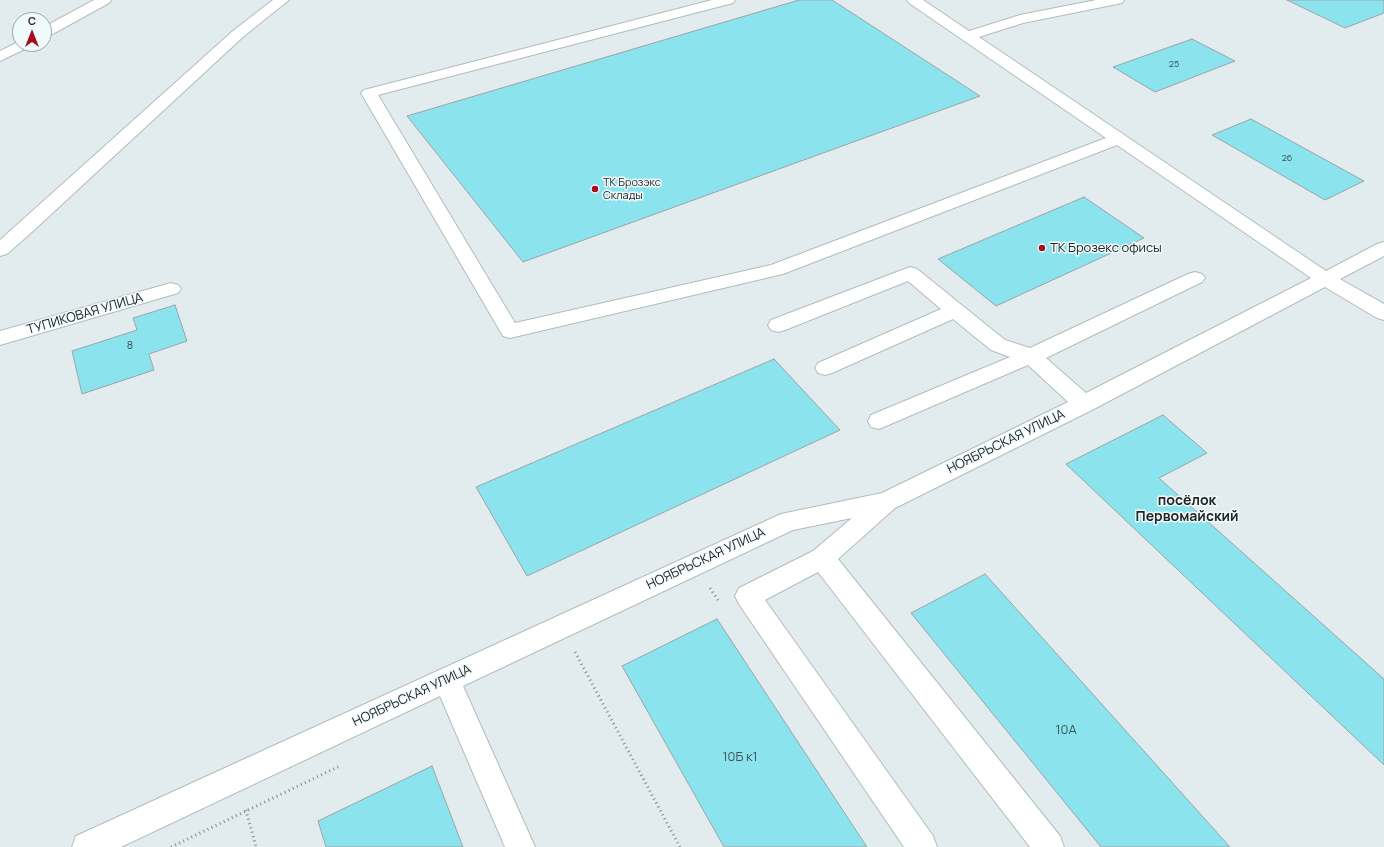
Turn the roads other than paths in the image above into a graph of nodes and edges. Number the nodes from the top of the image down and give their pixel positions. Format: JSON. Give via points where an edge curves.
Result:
{"nodes":[{"id":1,"x":104,"y":0,"type":"edge"},
{"id":2,"x":282,"y":0,"type":"edge"},
{"id":3,"x":728,"y":0,"type":"edge"},
{"id":4,"x":914,"y":0,"type":"edge"},
{"id":5,"x":1117,"y":0,"type":"edge"},
{"id":6,"x":52,"y":29,"type":"edge"},
{"id":7,"x":968,"y":36,"type":"junction"},
{"id":8,"x":12,"y":50,"type":"edge"},
{"id":9,"x":0,"y":57,"type":"edge"},
{"id":10,"x":1118,"y":139,"type":"junction"},
{"id":11,"x":1384,"y":248,"type":"edge"},
{"id":12,"x":0,"y":250,"type":"edge"},
{"id":13,"x":1195,"y":278,"type":"dead end"},
{"id":14,"x":1325,"y":279,"type":"junction"},
{"id":15,"x":171,"y":289,"type":"dead end"},
{"id":16,"x":956,"y":310,"type":"junction"},
{"id":17,"x":1384,"y":313,"type":"edge"},
{"id":18,"x":778,"y":325,"type":"dead end"},
{"id":19,"x":0,"y":338,"type":"edge"},
{"id":20,"x":1031,"y":356,"type":"junction"},
{"id":21,"x":825,"y":368,"type":"dead end"},
{"id":22,"x":1084,"y":404,"type":"junction"},
{"id":23,"x":879,"y":421,"type":"dead end"},
{"id":24,"x":887,"y":501,"type":"junction"},
{"id":25,"x":822,"y":558,"type":"junction"},
{"id":26,"x":447,"y":680,"type":"junction"},
{"id":27,"x":123,"y":839,"type":"edge"},
{"id":28,"x":87,"y":847,"type":"edge"},
{"id":29,"x":520,"y":847,"type":"edge"},
{"id":30,"x":922,"y":847,"type":"edge"},
{"id":31,"x":1049,"y":847,"type":"edge"}],
"edges":[{"from":1,"to":6,"type":"street"},
{"from":2,"to":12,"type":"street","via":[[240,33]]},
{"from":3,"to":10,"type":"street","via":[[369,93],[510,331],[776,270]]},
{"from":4,"to":7,"type":"street"},
{"from":5,"to":7,"type":"street","via":[[1020,19]]},
{"from":7,"to":10,"type":"street"},
{"from":8,"to":9,"type":"street"},
{"from":10,"to":14,"type":"street"},
{"from":11,"to":14,"type":"street","name":"НОЯБРЬСКАЯ УЛИЦА"},
{"from":13,"to":20,"type":"street"},
{"from":14,"to":17,"type":"street"},
{"from":14,"to":22,"type":"street","name":"НОЯБРЬСКАЯ УЛИЦА"},
{"from":15,"to":19,"type":"street","name":"ТУПИКОВАЯ УЛИЦА"},
{"from":16,"to":18,"type":"street","via":[[910,273]]},
{"from":16,"to":20,"type":"street","via":[[998,344]]},
{"from":16,"to":21,"type":"street"},
{"from":20,"to":22,"type":"street"},
{"from":20,"to":23,"type":"street"},
{"from":22,"to":24,"type":"street","name":"НОЯБРЬСКАЯ УЛИЦА"},
{"from":24,"to":25,"type":"street"},
{"from":24,"to":26,"type":"street","name":"НОЯБРЬСКАЯ УЛИЦА","via":[[789,521]]},
{"from":25,"to":30,"type":"street","via":[[748,596]]},
{"from":25,"to":31,"type":"street"},
{"from":26,"to":27,"type":"street","name":"НОЯБРЬСКАЯ УЛИЦА"},
{"from":26,"to":29,"type":"street"},
{"from":27,"to":28,"type":"street","name":"НОЯБРЬСКАЯ УЛИЦА"}]}
